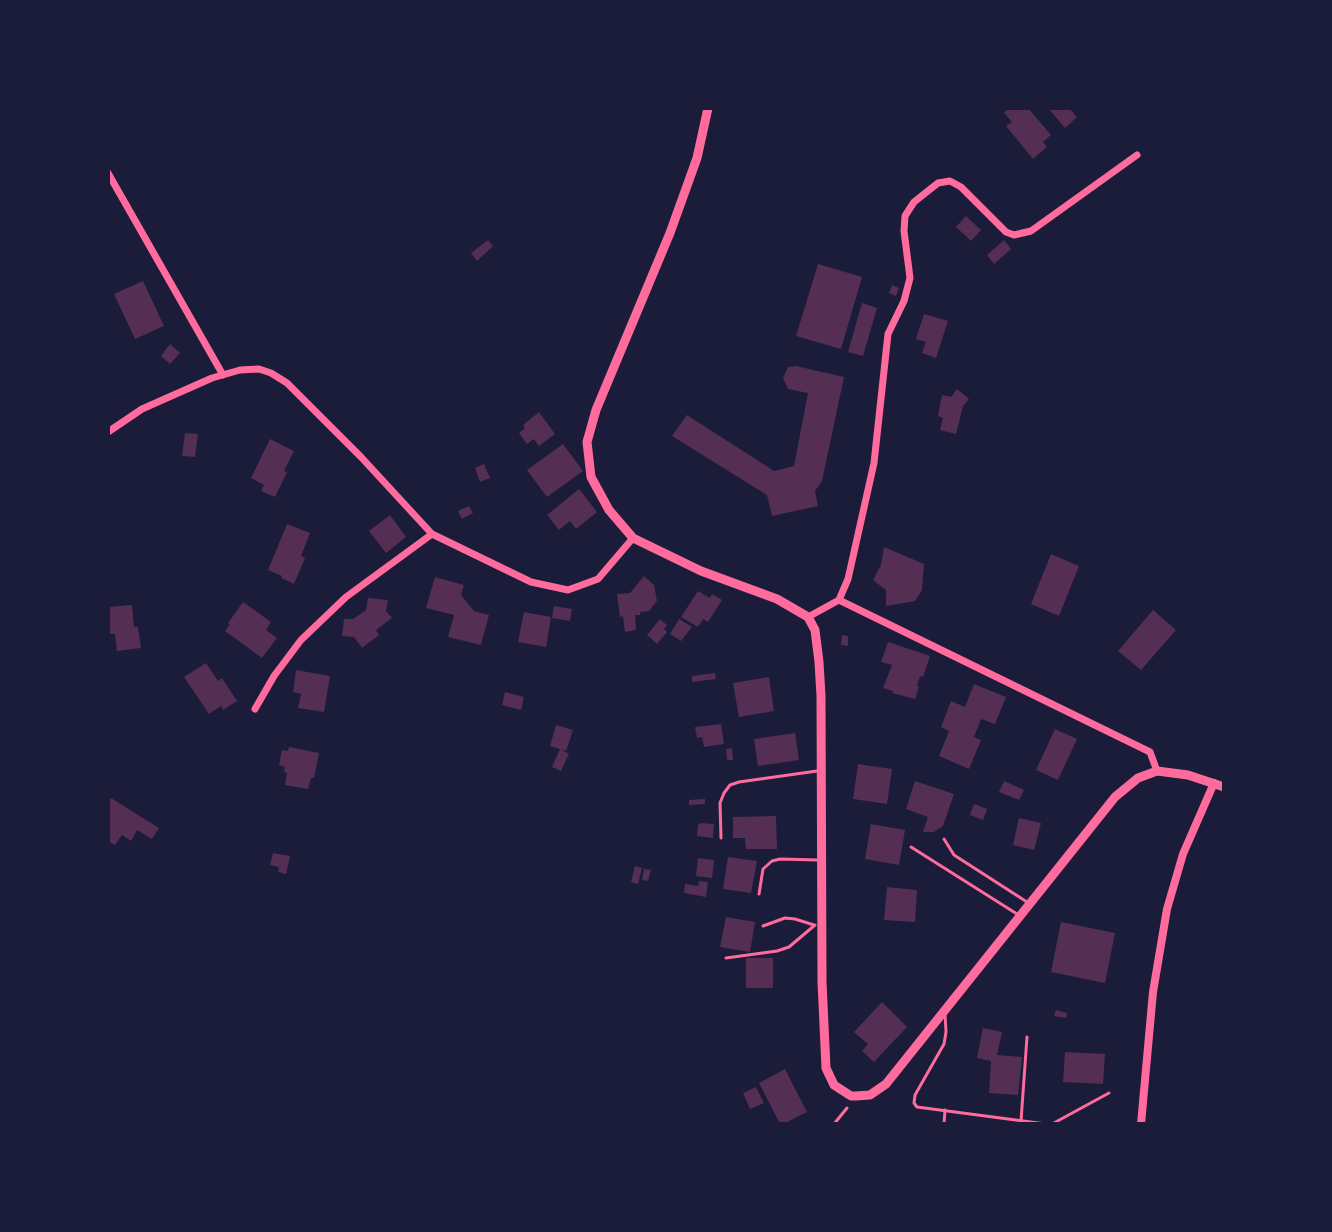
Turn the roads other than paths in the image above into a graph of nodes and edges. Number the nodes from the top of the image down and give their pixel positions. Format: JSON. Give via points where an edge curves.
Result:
{"nodes":[{"id":1,"x":708,"y":108,"type":"edge"},
{"id":2,"x":1137,"y":155,"type":"dead end"},
{"id":3,"x":108,"y":173,"type":"edge"},
{"id":4,"x":223,"y":375,"type":"junction"},
{"id":5,"x":110,"y":428,"type":"edge"},
{"id":6,"x":432,"y":534,"type":"junction"},
{"id":7,"x":633,"y":538,"type":"junction"},
{"id":8,"x":839,"y":600,"type":"junction"},
{"id":9,"x":808,"y":617,"type":"junction"},
{"id":10,"x":255,"y":709,"type":"dead end"},
{"id":11,"x":821,"y":770,"type":"junction"},
{"id":12,"x":1157,"y":771,"type":"junction"},
{"id":13,"x":1219,"y":785,"type":"edge"},
{"id":14,"x":721,"y":838,"type":"dead end"},
{"id":15,"x":944,"y":839,"type":"dead end"},
{"id":16,"x":911,"y":847,"type":"dead end"},
{"id":17,"x":821,"y":860,"type":"junction"},
{"id":18,"x":759,"y":894,"type":"dead end"},
{"id":19,"x":1030,"y":904,"type":"junction"},
{"id":20,"x":1020,"y":916,"type":"junction"},
{"id":21,"x":763,"y":926,"type":"dead end"},
{"id":22,"x":818,"y":926,"type":"junction"},
{"id":23,"x":726,"y":958,"type":"dead end"},
{"id":24,"x":945,"y":1011,"type":"junction"},
{"id":25,"x":1027,"y":1037,"type":"dead end"},
{"id":26,"x":1109,"y":1093,"type":"dead end"},
{"id":27,"x":945,"y":1110,"type":"junction"},
{"id":28,"x":990,"y":1117,"type":"junction"},
{"id":29,"x":1021,"y":1121,"type":"junction"},
{"id":30,"x":944,"y":1124,"type":"edge"},
{"id":31,"x":990,"y":1124,"type":"edge"},
{"id":32,"x":1046,"y":1124,"type":"edge"},
{"id":33,"x":1052,"y":1124,"type":"edge"},
{"id":34,"x":1141,"y":1124,"type":"edge"}],
"edges":[{"from":1,"to":7,"type":"main road","via":[[697,158],[670,233],[587,442],[591,477]]},
{"from":2,"to":8,"type":"street","via":[[1031,231],[1014,235],[950,181],[938,183],[914,202],[904,231],[910,278],[888,334],[874,463]]},
{"from":3,"to":4,"type":"street"},
{"from":4,"to":5,"type":"street"},
{"from":4,"to":6,"type":"street","via":[[259,369],[287,383]]},
{"from":6,"to":7,"type":"street","via":[[531,582],[568,590],[598,579]]},
{"from":6,"to":10,"type":"street","via":[[346,597],[301,640]]},
{"from":7,"to":9,"type":"main road"},
{"from":8,"to":9,"type":"street"},
{"from":8,"to":12,"type":"street","via":[[1150,752]]},
{"from":9,"to":11,"type":"main road","via":[[819,662]]},
{"from":11,"to":14,"type":"lane","via":[[730,785],[720,803]]},
{"from":11,"to":17,"type":"main road"},
{"from":12,"to":13,"type":"main road"},
{"from":12,"to":19,"type":"main road","via":[[1138,778],[1115,797]]},
{"from":13,"to":34,"type":"street","via":[[1183,854],[1167,909]]},
{"from":15,"to":19,"type":"lane","via":[[954,855]]},
{"from":16,"to":20,"type":"lane"},
{"from":17,"to":18,"type":"lane","via":[[772,861],[763,869]]},
{"from":17,"to":22,"type":"main road"},
{"from":19,"to":20,"type":"main road"},
{"from":20,"to":24,"type":"main road"},
{"from":21,"to":22,"type":"lane","via":[[785,918]]},
{"from":22,"to":23,"type":"lane","via":[[789,947]]},
{"from":22,"to":24,"type":"main road","via":[[826,1068],[834,1085],[851,1096],[870,1095],[886,1084]]},
{"from":24,"to":27,"type":"lane","via":[[944,1044],[914,1103]]},
{"from":25,"to":29,"type":"lane"},
{"from":26,"to":33,"type":"lane"},
{"from":27,"to":28,"type":"lane"},
{"from":27,"to":30,"type":"lane"},
{"from":28,"to":29,"type":"lane"},
{"from":28,"to":31,"type":"lane"},
{"from":29,"to":32,"type":"lane"}]}
